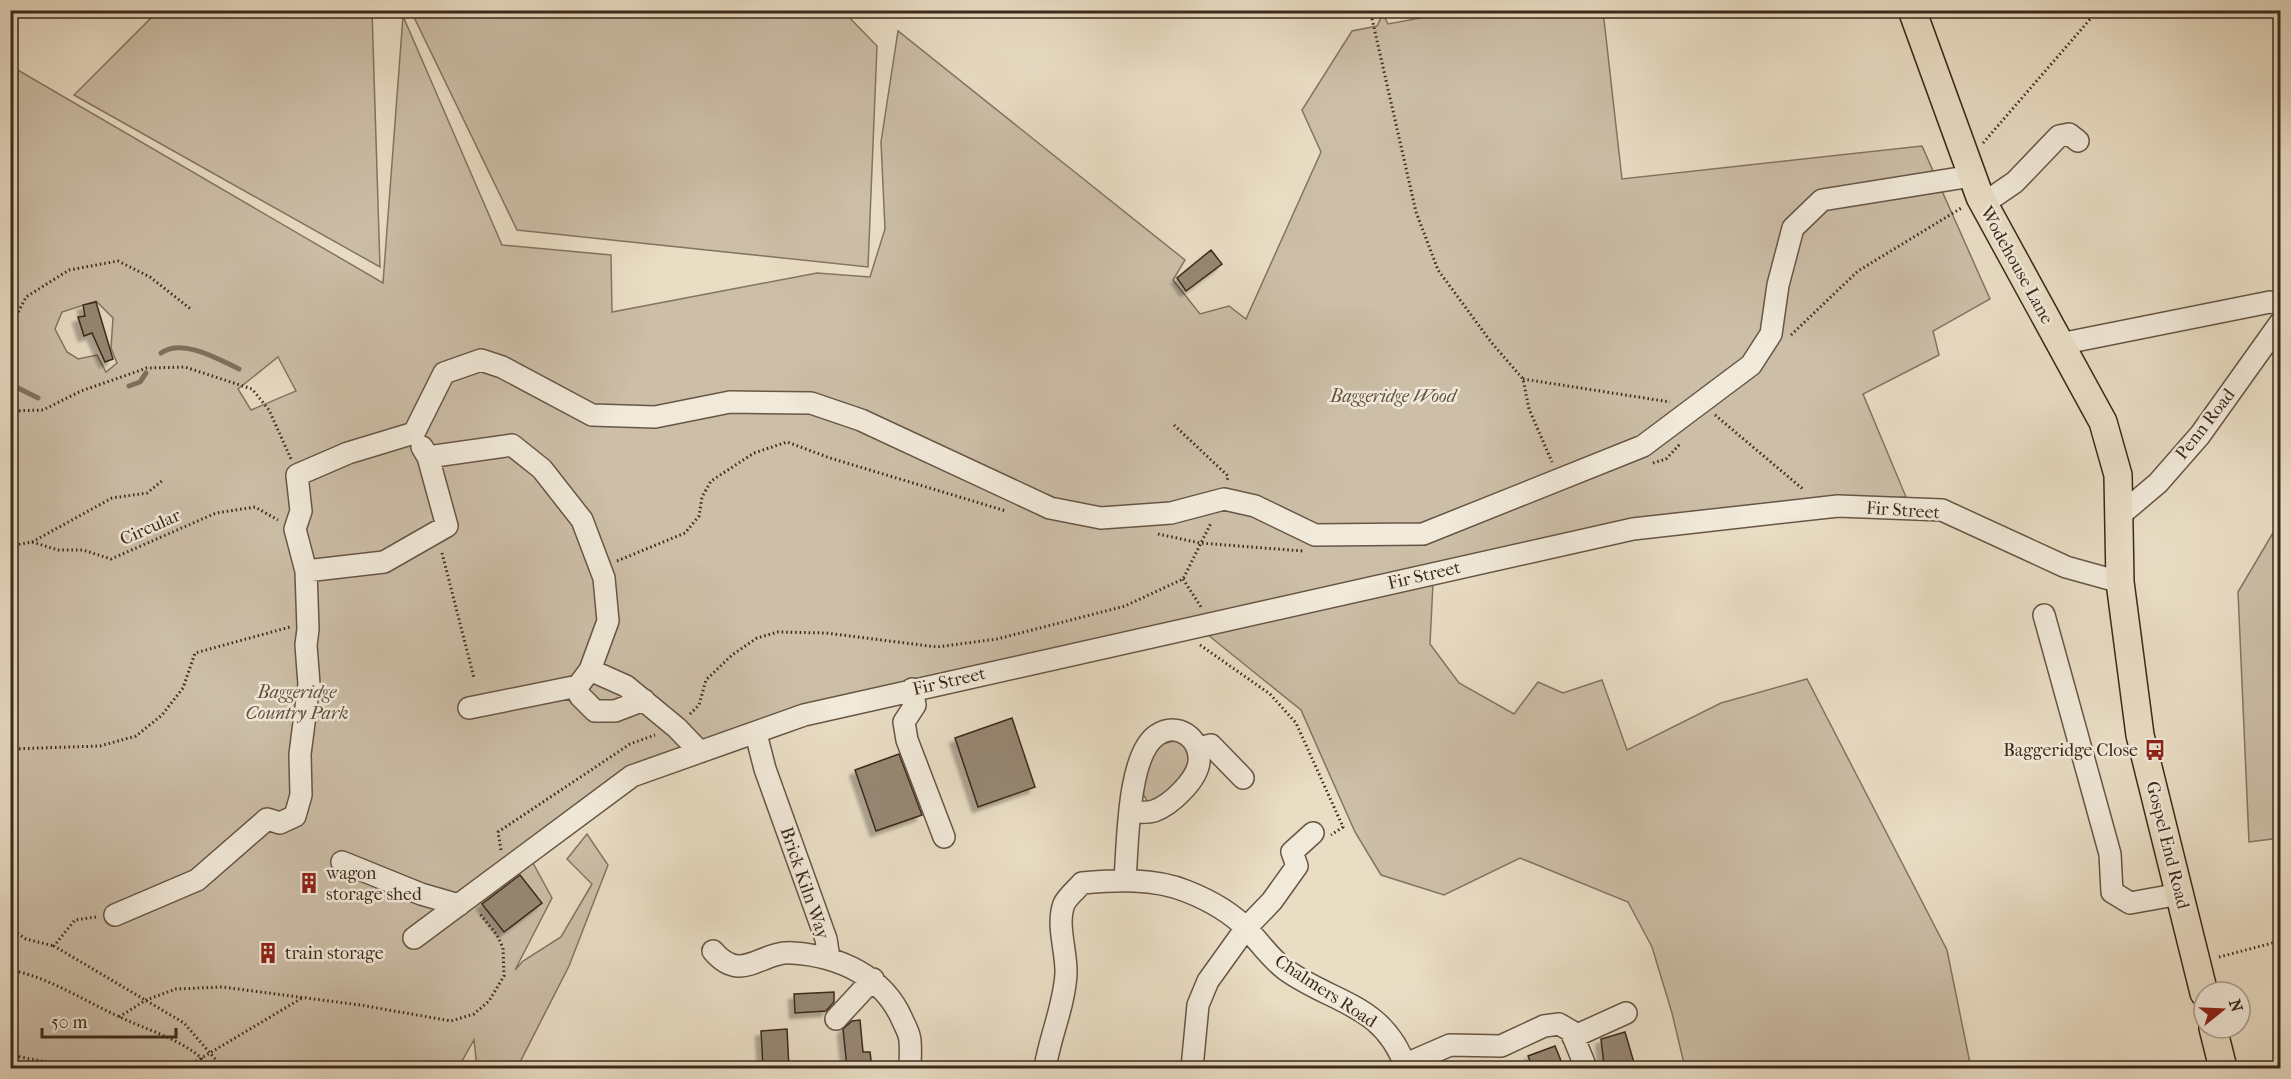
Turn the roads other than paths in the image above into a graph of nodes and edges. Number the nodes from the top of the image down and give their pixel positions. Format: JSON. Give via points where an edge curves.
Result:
{"nodes":[{"id":1,"x":1912,"y":10,"type":"edge"},
{"id":2,"x":2078,"y":141,"type":"dead end"},
{"id":3,"x":1975,"y":185,"type":"junction"},
{"id":4,"x":2280,"y":304,"type":"edge"},
{"id":5,"x":2280,"y":323,"type":"edge"},
{"id":6,"x":2060,"y":344,"type":"junction"},
{"id":7,"x":414,"y":433,"type":"junction"},
{"id":8,"x":428,"y":457,"type":"junction"},
{"id":9,"x":2119,"y":516,"type":"junction"},
{"id":10,"x":306,"y":572,"type":"junction"},
{"id":11,"x":2120,"y":582,"type":"junction"},
{"id":12,"x":2044,"y":615,"type":"dead end"},
{"id":13,"x":590,"y":670,"type":"junction"},
{"id":14,"x":912,"y":689,"type":"junction"},
{"id":15,"x":580,"y":696,"type":"dead end"},
{"id":16,"x":644,"y":700,"type":"junction"},
{"id":17,"x":469,"y":708,"type":"dead end"},
{"id":18,"x":756,"y":734,"type":"junction"},
{"id":19,"x":1197,"y":748,"type":"junction"},
{"id":20,"x":700,"y":752,"type":"junction"},
{"id":21,"x":1243,"y":778,"type":"dead end"},
{"id":22,"x":1132,"y":812,"type":"junction"},
{"id":23,"x":1319,"y":836,"type":"road end"},
{"id":24,"x":944,"y":837,"type":"dead end"},
{"id":25,"x":342,"y":862,"type":"dead end"},
{"id":26,"x":1125,"y":879,"type":"junction"},
{"id":27,"x":2180,"y":894,"type":"junction"},
{"id":28,"x":464,"y":902,"type":"junction"},
{"id":29,"x":115,"y":915,"type":"road end"},
{"id":30,"x":1246,"y":928,"type":"junction"},
{"id":31,"x":414,"y":938,"type":"dead end"},
{"id":32,"x":713,"y":951,"type":"dead end"},
{"id":33,"x":829,"y":958,"type":"junction"},
{"id":34,"x":873,"y":979,"type":"junction"},
{"id":35,"x":2201,"y":980,"type":"edge"},
{"id":36,"x":1626,"y":1014,"type":"dead end"},
{"id":37,"x":836,"y":1019,"type":"dead end"},
{"id":38,"x":1574,"y":1037,"type":"junction"},
{"id":39,"x":2215,"y":1040,"type":"edge"},
{"id":40,"x":1405,"y":1067,"type":"edge"},
{"id":41,"x":910,"y":1068,"type":"edge"},
{"id":42,"x":1045,"y":1068,"type":"edge"},
{"id":43,"x":1192,"y":1068,"type":"edge"},
{"id":44,"x":1586,"y":1068,"type":"edge"},
{"id":45,"x":2223,"y":1068,"type":"edge"}],
"edges":[{"from":1,"to":3,"type":"main road","name":"Wodehouse Lane"},
{"from":2,"to":3,"type":"street","via":[[2069,134],[2059,136],[2015,182]]},
{"from":3,"to":6,"type":"main road","name":"Wodehouse Lane"},
{"from":3,"to":7,"type":"street","via":[[1822,200],[1793,228],[1778,285],[1771,334],[1751,365],[1643,446],[1423,534],[1315,535],[1255,506],[1224,499],[1171,513],[1101,518],[1050,508],[861,420],[811,403],[730,402],[655,417],[592,415],[481,360],[444,373]]},
{"from":4,"to":6,"type":"street","via":[[2270,302]]},
{"from":5,"to":9,"type":"street","name":"Penn Road","via":[[2200,435],[2158,483]]},
{"from":6,"to":9,"type":"main road","name":"Wodehouse Lane","via":[[2103,422],[2118,475]]},
{"from":7,"to":8,"type":"street"},
{"from":7,"to":10,"type":"street","via":[[348,453],[297,475],[301,511],[295,529]]},
{"from":8,"to":10,"type":"street","via":[[447,526],[384,562]]},
{"from":8,"to":13,"type":"street","via":[[512,445],[543,469],[582,520],[601,569],[608,621]]},
{"from":9,"to":11,"type":"main road","name":"Gospel End Road"},
{"from":10,"to":29,"type":"street","via":[[309,684],[300,754],[301,795],[295,816],[280,823],[267,819],[197,880]]},
{"from":11,"to":14,"type":"street","name":"Fir Street","via":[[2066,567],[1942,510],[1824,507],[1633,529]]},
{"from":11,"to":27,"type":"main road","name":"Gospel End Road","via":[[2140,735]]},
{"from":12,"to":27,"type":"street","via":[[2109,854],[2112,892],[2130,903]]},
{"from":13,"to":16,"type":"street","via":[[626,686]]},
{"from":13,"to":17,"type":"street","via":[[578,686]]},
{"from":14,"to":18,"type":"street","name":"Fir Street","via":[[804,715]]},
{"from":14,"to":24,"type":"street","via":[[915,705],[904,722],[907,740]]},
{"from":15,"to":16,"type":"street","via":[[595,711],[615,711]]},
{"from":16,"to":20,"type":"street"},
{"from":18,"to":20,"type":"street","name":"Fir Street"},
{"from":18,"to":33,"type":"street","name":"Brick Kiln Way","via":[[826,939]]},
{"from":19,"to":21,"type":"street","via":[[1211,745]]},
{"from":19,"to":22,"type":"street","via":[[1199,763],[1167,805],[1152,812]]},
{"from":19,"to":22,"type":"street","via":[[1183,731],[1172,729],[1147,744],[1138,760]]},
{"from":20,"to":28,"type":"street","name":"Fir Street","via":[[632,776]]},
{"from":22,"to":26,"type":"street"},
{"from":23,"to":30,"type":"street","via":[[1293,852],[1297,866]]},
{"from":25,"to":28,"type":"street","via":[[421,894]]},
{"from":26,"to":30,"type":"street","name":"Chalmers Road","via":[[1184,890],[1220,906]]},
{"from":26,"to":42,"type":"street","name":"Chalmers Road","via":[[1082,883],[1064,904],[1065,983],[1061,1014]]},
{"from":27,"to":35,"type":"main road","name":"Gospel End Road"},
{"from":28,"to":31,"type":"street","name":"Fir Street"},
{"from":30,"to":40,"type":"street","name":"Chalmers Road","via":[[1285,969],[1373,1017],[1392,1039]]},
{"from":30,"to":43,"type":"street","via":[[1208,981],[1198,1005]]},
{"from":32,"to":33,"type":"street","via":[[723,962],[738,967],[791,952]]},
{"from":33,"to":34,"type":"street","name":"Brick Kiln Way"},
{"from":34,"to":37,"type":"street"},
{"from":34,"to":41,"type":"street","name":"Brick Kiln Way","via":[[896,1006],[910,1039]]},
{"from":36,"to":38,"type":"street"},
{"from":38,"to":40,"type":"street","via":[[1559,1024],[1544,1026],[1501,1046],[1450,1045]]},
{"from":38,"to":44,"type":"street"},
{"from":39,"to":45,"type":"main road"}]}
